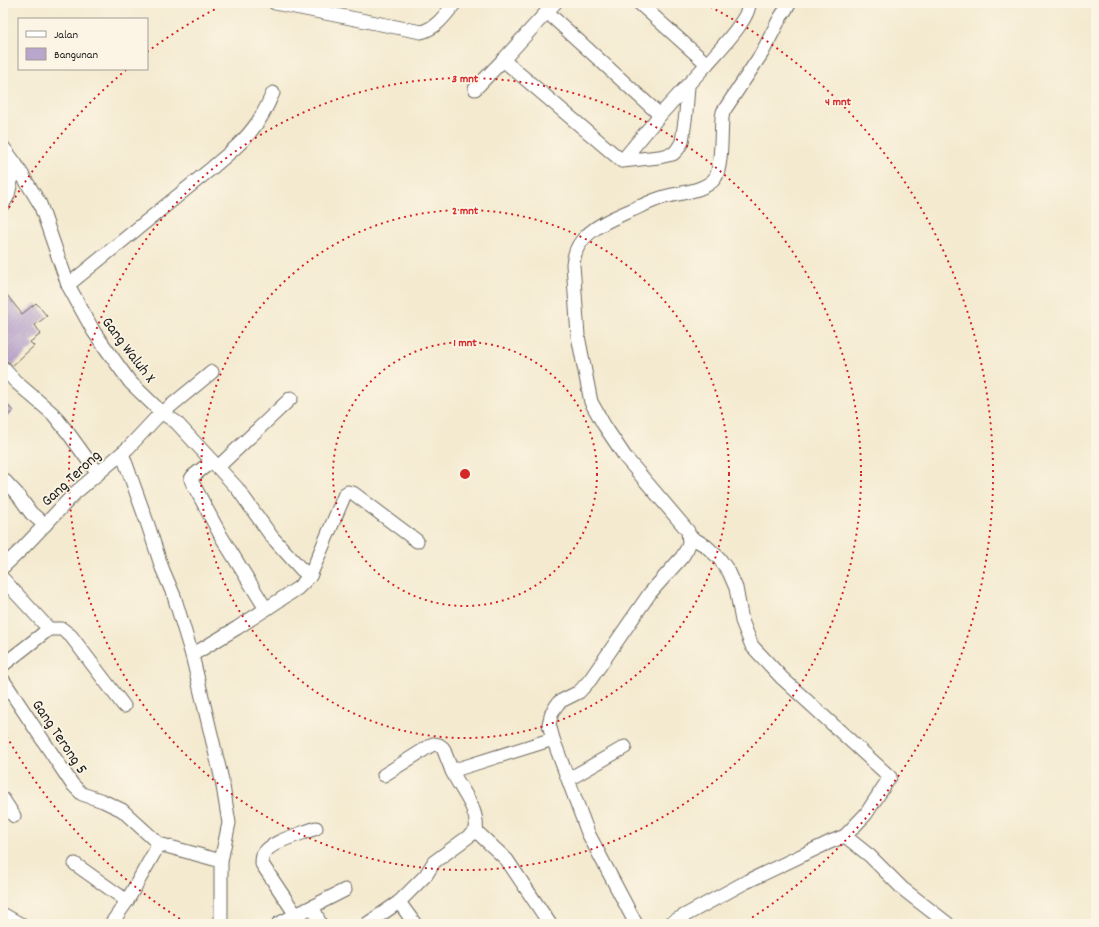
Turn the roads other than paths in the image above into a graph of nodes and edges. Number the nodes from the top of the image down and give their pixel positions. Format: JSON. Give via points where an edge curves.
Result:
{"nodes":[{"id":1,"x":275,"y":3,"type":"edge"},
{"id":2,"x":455,"y":3,"type":"edge"},
{"id":3,"x":639,"y":3,"type":"edge"},
{"id":4,"x":749,"y":3,"type":"edge"},
{"id":5,"x":790,"y":3,"type":"edge"},
{"id":6,"x":551,"y":7,"type":"edge"},
{"id":7,"x":503,"y":60,"type":"junction"},
{"id":8,"x":707,"y":64,"type":"junction"},
{"id":9,"x":688,"y":86,"type":"junction"},
{"id":10,"x":474,"y":89,"type":"dead end"},
{"id":11,"x":274,"y":93,"type":"dead end"},
{"id":12,"x":660,"y":115,"type":"junction"},
{"id":13,"x":3,"y":147,"type":"edge"},
{"id":14,"x":622,"y":161,"type":"junction"},
{"id":15,"x":15,"y":163,"type":"junction"},
{"id":16,"x":3,"y":204,"type":"edge"},
{"id":17,"x":68,"y":286,"type":"junction"},
{"id":18,"x":3,"y":368,"type":"edge"},
{"id":19,"x":212,"y":372,"type":"dead end"},
{"id":20,"x":291,"y":398,"type":"dead end"},
{"id":21,"x":162,"y":413,"type":"junction"},
{"id":22,"x":122,"y":453,"type":"junction"},
{"id":23,"x":215,"y":464,"type":"junction"},
{"id":24,"x":98,"y":474,"type":"junction"},
{"id":25,"x":3,"y":479,"type":"edge"},
{"id":26,"x":45,"y":525,"type":"junction"},
{"id":27,"x":689,"y":536,"type":"junction"},
{"id":28,"x":418,"y":541,"type":"dead end"},
{"id":29,"x":3,"y":567,"type":"edge"},
{"id":30,"x":310,"y":576,"type":"junction"},
{"id":31,"x":3,"y":579,"type":"edge"},
{"id":32,"x":266,"y":609,"type":"junction"},
{"id":33,"x":49,"y":628,"type":"junction"},
{"id":34,"x":192,"y":655,"type":"junction"},
{"id":35,"x":3,"y":665,"type":"edge"},
{"id":36,"x":3,"y":680,"type":"edge"},
{"id":37,"x":124,"y":706,"type":"dead end"},
{"id":38,"x":553,"y":739,"type":"junction"},
{"id":39,"x":625,"y":747,"type":"dead end"},
{"id":40,"x":452,"y":772,"type":"junction"},
{"id":41,"x":384,"y":775,"type":"dead end"},
{"id":42,"x":568,"y":779,"type":"junction"},
{"id":43,"x":3,"y":799,"type":"edge"},
{"id":44,"x":14,"y":816,"type":"dead end"},
{"id":45,"x":316,"y":828,"type":"dead end"},
{"id":46,"x":476,"y":831,"type":"junction"},
{"id":47,"x":845,"y":836,"type":"junction"},
{"id":48,"x":159,"y":844,"type":"junction"},
{"id":49,"x":221,"y":861,"type":"junction"},
{"id":50,"x":75,"y":864,"type":"dead end"},
{"id":51,"x":345,"y":890,"type":"dead end"},
{"id":52,"x":127,"y":900,"type":"junction"},
{"id":53,"x":399,"y":902,"type":"junction"},
{"id":54,"x":313,"y":907,"type":"junction"},
{"id":55,"x":4,"y":915,"type":"dead end"},
{"id":56,"x":296,"y":915,"type":"junction"},
{"id":57,"x":20,"y":924,"type":"edge"},
{"id":58,"x":111,"y":924,"type":"edge"},
{"id":59,"x":221,"y":924,"type":"edge"},
{"id":60,"x":278,"y":924,"type":"edge"},
{"id":61,"x":320,"y":924,"type":"edge"},
{"id":62,"x":367,"y":924,"type":"edge"},
{"id":63,"x":415,"y":924,"type":"edge"},
{"id":64,"x":550,"y":924,"type":"edge"},
{"id":65,"x":636,"y":924,"type":"edge"},
{"id":66,"x":669,"y":924,"type":"edge"},
{"id":67,"x":948,"y":924,"type":"edge"}],
"edges":[{"from":1,"to":2,"type":"street","via":[[421,32],[436,25]]},
{"from":3,"to":8,"type":"street"},
{"from":4,"to":8,"type":"street","via":[[748,12],[733,34]]},
{"from":5,"to":27,"type":"street","via":[[762,53],[723,112],[719,168],[711,183],[703,188],[662,198],[592,230],[580,242],[572,264],[578,336],[591,402],[626,458],[688,531]]},
{"from":6,"to":7,"type":"street"},
{"from":6,"to":12,"type":"street"},
{"from":7,"to":10,"type":"street"},
{"from":7,"to":14,"type":"street"},
{"from":8,"to":9,"type":"street"},
{"from":9,"to":12,"type":"street"},
{"from":9,"to":14,"type":"street","via":[[682,142],[673,154]]},
{"from":11,"to":17,"type":"street","via":[[258,122],[235,148]]},
{"from":12,"to":14,"type":"street"},
{"from":13,"to":15,"type":"street","name":"Gang Waluh X"},
{"from":15,"to":16,"type":"street","via":[[8,195]]},
{"from":15,"to":17,"type":"street","name":"Gang Waluh X","via":[[40,204]]},
{"from":17,"to":21,"type":"street","name":"Gang Waluh X","via":[[94,332],[130,382]]},
{"from":18,"to":24,"type":"street","via":[[53,414]]},
{"from":19,"to":21,"type":"street","name":"Gang Terong"},
{"from":20,"to":23,"type":"street"},
{"from":21,"to":22,"type":"street","name":"Gang Terong"},
{"from":21,"to":23,"type":"street","name":"Gang Waluh X","via":[[176,422]]},
{"from":22,"to":24,"type":"street","name":"Gang Terong"},
{"from":22,"to":34,"type":"street","via":[[174,596]]},
{"from":23,"to":30,"type":"street","name":"Gang Waluh X","via":[[272,537]]},
{"from":23,"to":32,"type":"street","via":[[193,476],[192,482],[221,536]]},
{"from":24,"to":26,"type":"street","name":"Gang Terong","via":[[75,493]]},
{"from":25,"to":26,"type":"street"},
{"from":26,"to":29,"type":"street","name":"Gang Terong"},
{"from":27,"to":38,"type":"street","via":[[689,544],[682,557],[650,593],[590,680],[579,692],[559,702],[552,712],[549,724]]},
{"from":27,"to":47,"type":"street","via":[[706,546],[729,572],[736,588],[742,621],[752,646],[782,678],[890,777],[866,814]]},
{"from":28,"to":30,"type":"street","via":[[353,493],[348,492]]},
{"from":30,"to":32,"type":"street","via":[[298,588]]},
{"from":31,"to":33,"type":"street"},
{"from":32,"to":34,"type":"street"},
{"from":33,"to":35,"type":"street"},
{"from":33,"to":37,"type":"street","via":[[62,629],[72,636]]},
{"from":34,"to":49,"type":"street","via":[[222,780],[229,822]]},
{"from":36,"to":48,"type":"street","name":"Gang Terong 5","via":[[72,784],[82,794],[122,810]]},
{"from":38,"to":40,"type":"street"},
{"from":38,"to":42,"type":"street"},
{"from":39,"to":42,"type":"street"},
{"from":40,"to":41,"type":"street","via":[[443,748],[433,744]]},
{"from":40,"to":46,"type":"street","via":[[473,809],[477,820]]},
{"from":42,"to":65,"type":"street","via":[[588,834]]},
{"from":43,"to":44,"type":"street"},
{"from":45,"to":56,"type":"street","via":[[280,841],[265,852],[262,859],[262,864]]},
{"from":46,"to":53,"type":"street","via":[[434,862]]},
{"from":46,"to":64,"type":"street","via":[[507,860]]},
{"from":47,"to":66,"type":"street","via":[[744,883]]},
{"from":47,"to":67,"type":"street","via":[[870,856],[903,889]]},
{"from":48,"to":49,"type":"street"},
{"from":48,"to":52,"type":"street"},
{"from":49,"to":59,"type":"street"},
{"from":50,"to":52,"type":"street"},
{"from":51,"to":54,"type":"street"},
{"from":52,"to":58,"type":"street"},
{"from":53,"to":62,"type":"street"},
{"from":53,"to":63,"type":"street"},
{"from":54,"to":56,"type":"street"},
{"from":54,"to":61,"type":"street"},
{"from":55,"to":57,"type":"street"},
{"from":56,"to":60,"type":"street"}]}
